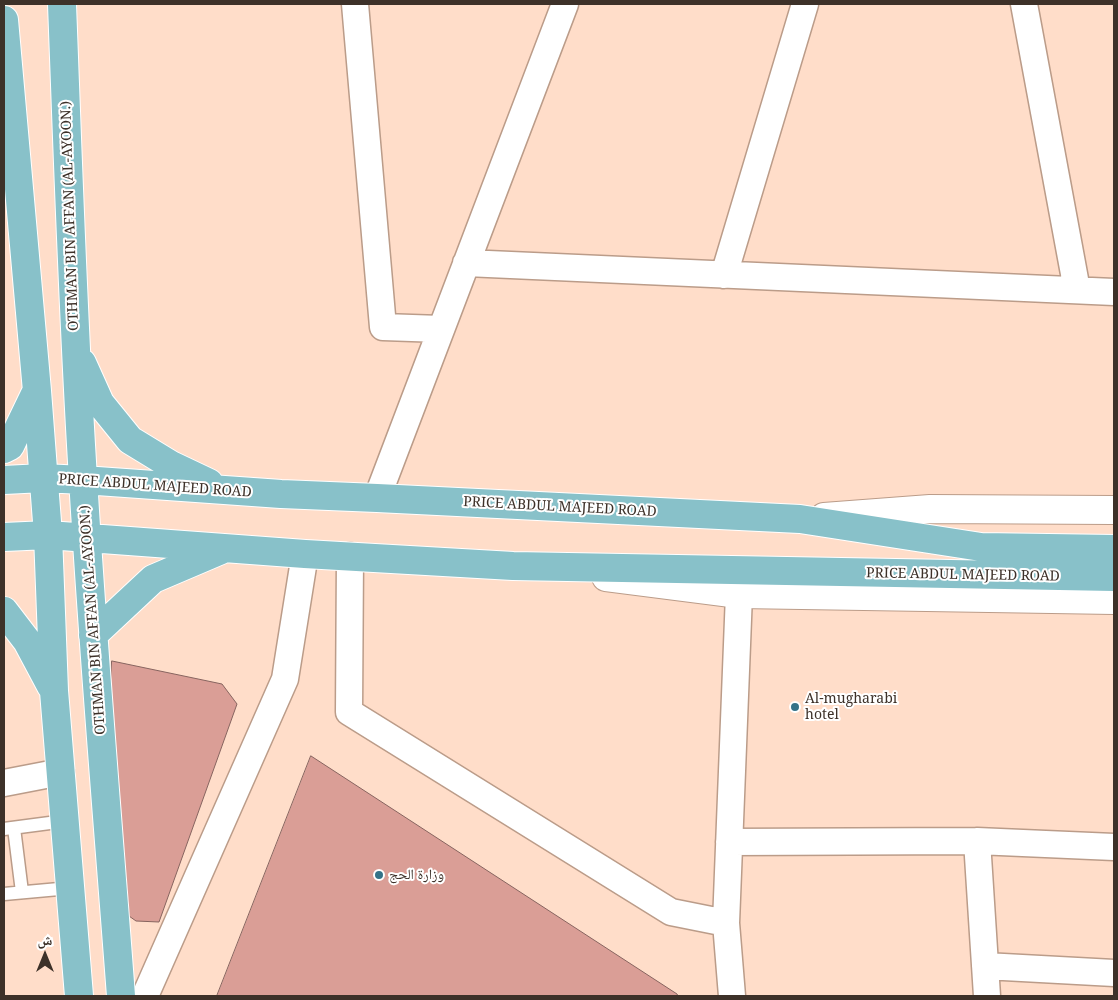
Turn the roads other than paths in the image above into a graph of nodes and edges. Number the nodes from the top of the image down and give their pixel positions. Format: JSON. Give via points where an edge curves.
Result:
{"nodes":[{"id":1,"x":62,"y":4,"type":"edge"},
{"id":2,"x":355,"y":4,"type":"edge"},
{"id":3,"x":565,"y":4,"type":"edge"},
{"id":4,"x":804,"y":4,"type":"edge"},
{"id":5,"x":1024,"y":4,"type":"edge"},
{"id":6,"x":4,"y":20,"type":"edge"},
{"id":7,"x":7,"y":92,"type":"edge"},
{"id":8,"x":466,"y":264,"type":"junction"},
{"id":9,"x":724,"y":275,"type":"junction"},
{"id":10,"x":1077,"y":290,"type":"junction"},
{"id":11,"x":1114,"y":292,"type":"edge"},
{"id":12,"x":441,"y":328,"type":"junction"},
{"id":13,"x":76,"y":350,"type":"junction"},
{"id":14,"x":37,"y":391,"type":"junction"},
{"id":15,"x":4,"y":449,"type":"edge"},
{"id":16,"x":43,"y":478,"type":"junction"},
{"id":17,"x":4,"y":480,"type":"edge"},
{"id":18,"x":83,"y":480,"type":"junction"},
{"id":19,"x":222,"y":490,"type":"junction"},
{"id":20,"x":377,"y":498,"type":"junction"},
{"id":21,"x":1114,"y":510,"type":"edge"},
{"id":22,"x":800,"y":519,"type":"junction"},
{"id":23,"x":48,"y":535,"type":"junction"},
{"id":24,"x":4,"y":537,"type":"edge"},
{"id":25,"x":87,"y":539,"type":"junction"},
{"id":26,"x":227,"y":548,"type":"junction"},
{"id":27,"x":1114,"y":549,"type":"edge"},
{"id":28,"x":305,"y":554,"type":"junction"},
{"id":29,"x":350,"y":556,"type":"junction"},
{"id":30,"x":513,"y":566,"type":"junction"},
{"id":31,"x":1114,"y":577,"type":"edge"},
{"id":32,"x":739,"y":594,"type":"junction"},
{"id":33,"x":1114,"y":600,"type":"edge"},
{"id":34,"x":4,"y":611,"type":"edge"},
{"id":35,"x":93,"y":635,"type":"junction"},
{"id":36,"x":54,"y":691,"type":"junction"},
{"id":37,"x":61,"y":772,"type":"junction"},
{"id":38,"x":4,"y":783,"type":"edge"},
{"id":39,"x":65,"y":821,"type":"junction"},
{"id":40,"x":9,"y":828,"type":"edge"},
{"id":41,"x":977,"y":841,"type":"junction"},
{"id":42,"x":729,"y":842,"type":"junction"},
{"id":43,"x":1114,"y":847,"type":"edge"},
{"id":44,"x":70,"y":888,"type":"junction"},
{"id":45,"x":22,"y":892,"type":"junction"},
{"id":46,"x":4,"y":894,"type":"edge"},
{"id":47,"x":726,"y":923,"type":"junction"},
{"id":48,"x":985,"y":966,"type":"junction"},
{"id":49,"x":1114,"y":973,"type":"edge"},
{"id":50,"x":79,"y":996,"type":"edge"},
{"id":51,"x":121,"y":996,"type":"edge"},
{"id":52,"x":145,"y":996,"type":"edge"},
{"id":53,"x":732,"y":996,"type":"edge"},
{"id":54,"x":987,"y":996,"type":"edge"}],
"edges":[{"from":1,"to":13,"type":"main road","name":"OTHMAN BIN AFFAN (AL-AYOON.)"},
{"from":2,"to":12,"type":"street","via":[[382,327]]},
{"from":3,"to":8,"type":"street"},
{"from":4,"to":9,"type":"street"},
{"from":5,"to":10,"type":"street"},
{"from":6,"to":7,"type":"main road"},
{"from":7,"to":14,"type":"main road"},
{"from":8,"to":9,"type":"street"},
{"from":8,"to":12,"type":"street"},
{"from":9,"to":10,"type":"street"},
{"from":10,"to":11,"type":"street"},
{"from":12,"to":20,"type":"street"},
{"from":13,"to":18,"type":"main road","name":"OTHMAN BIN AFFAN (AL-AYOON.)"},
{"from":13,"to":19,"type":"main road","via":[[100,403],[130,440]]},
{"from":14,"to":15,"type":"main road","via":[[10,446]]},
{"from":14,"to":16,"type":"main road"},
{"from":16,"to":17,"type":"main road","name":"PRICE ABDUL MAJEED ROAD"},
{"from":16,"to":18,"type":"main road","name":"PRICE ABDUL MAJEED ROAD"},
{"from":16,"to":23,"type":"main road"},
{"from":18,"to":19,"type":"main road","name":"PRICE ABDUL MAJEED ROAD"},
{"from":18,"to":25,"type":"main road","name":"OTHMAN BIN AFFAN (AL-AYOON.)"},
{"from":19,"to":20,"type":"main road","name":"PRICE ABDUL MAJEED ROAD"},
{"from":20,"to":22,"type":"main road","name":"PRICE ABDUL MAJEED ROAD"},
{"from":21,"to":22,"type":"street","via":[[930,509]]},
{"from":22,"to":27,"type":"main road","name":"PRICE ABDUL MAJEED ROAD","via":[[981,547]]},
{"from":23,"to":24,"type":"main road","name":"PRICE ABDUL MAJEED ROAD"},
{"from":23,"to":25,"type":"main road","name":"PRICE ABDUL MAJEED ROAD"},
{"from":23,"to":36,"type":"main road"},
{"from":25,"to":26,"type":"main road","name":"PRICE ABDUL MAJEED ROAD"},
{"from":25,"to":35,"type":"main road","name":"OTHMAN BIN AFFAN (AL-AYOON.)"},
{"from":26,"to":28,"type":"main road","name":"PRICE ABDUL MAJEED ROAD"},
{"from":26,"to":35,"type":"main road","via":[[153,579]]},
{"from":28,"to":29,"type":"main road","name":"PRICE ABDUL MAJEED ROAD"},
{"from":28,"to":52,"type":"street","via":[[285,679]]},
{"from":29,"to":30,"type":"main road","name":"PRICE ABDUL MAJEED ROAD"},
{"from":29,"to":47,"type":"street","via":[[349,712],[671,912]]},
{"from":30,"to":31,"type":"main road","name":"PRICE ABDUL MAJEED ROAD"},
{"from":30,"to":32,"type":"street"},
{"from":32,"to":33,"type":"street"},
{"from":32,"to":42,"type":"street"},
{"from":34,"to":36,"type":"main road","via":[[27,641]]},
{"from":35,"to":51,"type":"main road","name":"OTHMAN BIN AFFAN (AL-AYOON.)"},
{"from":36,"to":37,"type":"main road"},
{"from":37,"to":38,"type":"street"},
{"from":37,"to":39,"type":"main road"},
{"from":39,"to":40,"type":"lane"},
{"from":39,"to":44,"type":"main road"},
{"from":40,"to":45,"type":"lane"},
{"from":41,"to":42,"type":"street"},
{"from":41,"to":43,"type":"street"},
{"from":41,"to":48,"type":"street"},
{"from":42,"to":47,"type":"street"},
{"from":44,"to":45,"type":"lane"},
{"from":44,"to":50,"type":"main road"},
{"from":45,"to":46,"type":"lane"},
{"from":47,"to":53,"type":"street"},
{"from":48,"to":49,"type":"street"},
{"from":48,"to":54,"type":"street"}]}
